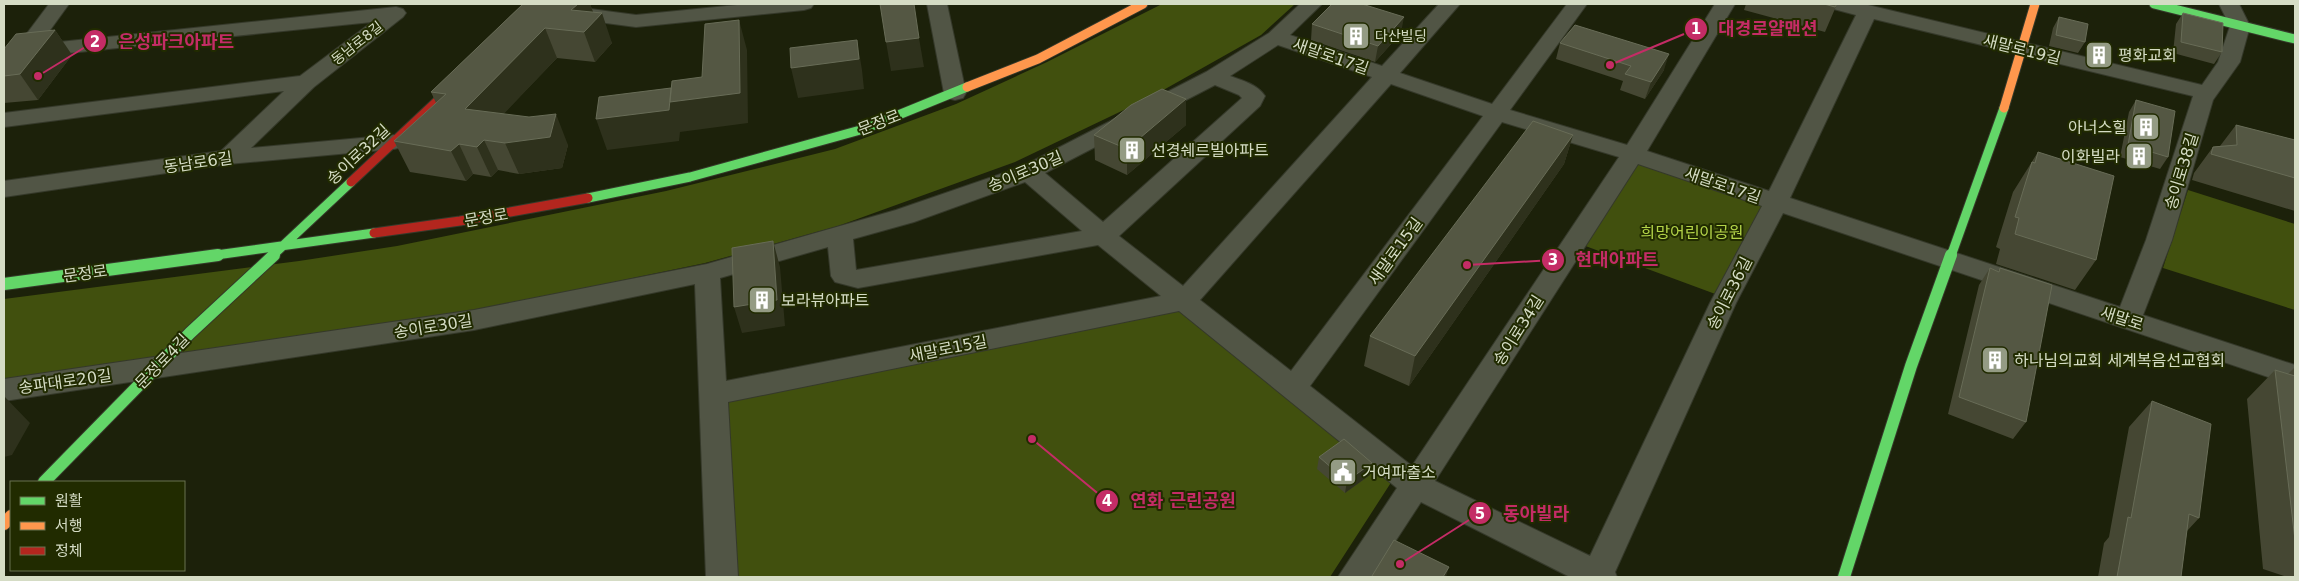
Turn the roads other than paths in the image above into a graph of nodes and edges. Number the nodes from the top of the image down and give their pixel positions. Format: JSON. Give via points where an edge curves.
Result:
{"nodes":[{"id":1,"x":59,"y":4,"type":"edge"},
{"id":2,"x":664,"y":4,"type":"edge"},
{"id":3,"x":793,"y":4,"type":"edge"},
{"id":4,"x":938,"y":4,"type":"edge"},
{"id":5,"x":1143,"y":4,"type":"edge"},
{"id":6,"x":1312,"y":4,"type":"edge"},
{"id":7,"x":1450,"y":4,"type":"edge"},
{"id":8,"x":1577,"y":4,"type":"edge"},
{"id":9,"x":1725,"y":4,"type":"edge"},
{"id":10,"x":1837,"y":4,"type":"edge"},
{"id":11,"x":2035,"y":4,"type":"edge"},
{"id":12,"x":2154,"y":4,"type":"edge"},
{"id":13,"x":2229,"y":4,"type":"edge"},
{"id":14,"x":401,"y":8,"type":"edge"},
{"id":15,"x":545,"y":9,"type":"edge"},
{"id":16,"x":1868,"y":11,"type":"junction"},
{"id":17,"x":650,"y":19,"type":"junction"},
{"id":18,"x":2240,"y":26,"type":"junction"},
{"id":19,"x":1276,"y":37,"type":"junction"},
{"id":20,"x":2295,"y":38,"type":"edge"},
{"id":21,"x":2024,"y":50,"type":"junction"},
{"id":22,"x":24,"y":52,"type":"junction"},
{"id":23,"x":472,"y":68,"type":"edge"},
{"id":24,"x":1386,"y":75,"type":"junction"},
{"id":25,"x":1214,"y":77,"type":"junction"},
{"id":26,"x":4,"y":78,"type":"edge"},
{"id":27,"x":306,"y":82,"type":"junction"},
{"id":28,"x":955,"y":93,"type":"junction"},
{"id":29,"x":2208,"y":93,"type":"junction"},
{"id":30,"x":1496,"y":113,"type":"junction"},
{"id":31,"x":4,"y":120,"type":"edge"},
{"id":32,"x":394,"y":142,"type":"junction"},
{"id":33,"x":1633,"y":154,"type":"junction"},
{"id":34,"x":228,"y":157,"type":"junction"},
{"id":35,"x":1029,"y":172,"type":"junction"},
{"id":36,"x":4,"y":189,"type":"edge"},
{"id":37,"x":1776,"y":202,"type":"junction"},
{"id":38,"x":840,"y":235,"type":"junction"},
{"id":39,"x":1102,"y":236,"type":"junction"},
{"id":40,"x":285,"y":245,"type":"junction"},
{"id":41,"x":1948,"y":260,"type":"junction"},
{"id":42,"x":707,"y":273,"type":"junction"},
{"id":43,"x":4,"y":284,"type":"edge"},
{"id":44,"x":1184,"y":301,"type":"junction"},
{"id":45,"x":2128,"y":320,"type":"junction"},
{"id":46,"x":156,"y":368,"type":"junction"},
{"id":47,"x":2295,"y":376,"type":"edge"},
{"id":48,"x":1293,"y":388,"type":"junction"},
{"id":49,"x":4,"y":390,"type":"edge"},
{"id":50,"x":713,"y":394,"type":"junction"},
{"id":51,"x":45,"y":481,"type":"edge"},
{"id":52,"x":1414,"y":485,"type":"junction"},
{"id":53,"x":722,"y":577,"type":"edge"},
{"id":54,"x":1354,"y":577,"type":"edge"},
{"id":55,"x":1598,"y":577,"type":"edge"},
{"id":56,"x":1844,"y":577,"type":"edge"}],
"edges":[{"from":1,"to":22,"type":"street"},
{"from":2,"to":17,"type":"street"},
{"from":3,"to":17,"type":"street"},
{"from":4,"to":28,"type":"street"},
{"from":5,"to":28,"type":"street","name":"문정로","via":[[1038,59]]},
{"from":6,"to":19,"type":"street","name":"송이로30길"},
{"from":7,"to":24,"type":"street","name":"새말로17길"},
{"from":8,"to":30,"type":"street"},
{"from":9,"to":33,"type":"street","name":"송이로34길"},
{"from":10,"to":16,"type":"street","name":"새말로19길"},
{"from":11,"to":21,"type":"street"},
{"from":12,"to":18,"type":"street"},
{"from":13,"to":18,"type":"street"},
{"from":14,"to":22,"type":"street"},
{"from":14,"to":27,"type":"street","name":"동남로8길"},
{"from":15,"to":17,"type":"street"},
{"from":16,"to":21,"type":"street","name":"새말로19길"},
{"from":16,"to":37,"type":"street","name":"송이로36길"},
{"from":18,"to":20,"type":"street"},
{"from":18,"to":29,"type":"street","name":"송이로38길","via":[[2229,62]]},
{"from":19,"to":24,"type":"street","name":"새말로17길"},
{"from":19,"to":25,"type":"street","name":"송이로30길"},
{"from":21,"to":29,"type":"street","name":"새말로19길"},
{"from":21,"to":41,"type":"street"},
{"from":22,"to":26,"type":"street"},
{"from":23,"to":32,"type":"street","name":"송이로32길"},
{"from":24,"to":30,"type":"street","name":"새말로17길"},
{"from":24,"to":44,"type":"street"},
{"from":25,"to":35,"type":"street","name":"송이로30길"},
{"from":25,"to":39,"type":"street","via":[[1247,90],[1254,96],[1252,101]]},
{"from":27,"to":31,"type":"street"},
{"from":27,"to":34,"type":"street","name":"동남로8길"},
{"from":28,"to":40,"type":"street","name":"문정로","via":[[826,141],[690,177],[460,221]]},
{"from":29,"to":45,"type":"street","name":"송이로38길","via":[[2202,100],[2159,240]]},
{"from":30,"to":33,"type":"street","name":"새말로17길"},
{"from":30,"to":48,"type":"street","name":"새말로15길"},
{"from":32,"to":34,"type":"street","name":"동남로6길"},
{"from":32,"to":40,"type":"street","name":"송이로32길"},
{"from":33,"to":37,"type":"street","name":"새말로17길"},
{"from":33,"to":52,"type":"street","name":"송이로34길"},
{"from":34,"to":36,"type":"street","name":"동남로6길"},
{"from":35,"to":38,"type":"street","name":"송이로30길","via":[[905,216]]},
{"from":35,"to":39,"type":"street"},
{"from":37,"to":41,"type":"street","name":"새말로17길"},
{"from":37,"to":55,"type":"street","name":"송이로36길","via":[[1724,303]]},
{"from":38,"to":39,"type":"street","via":[[844,276],[858,279]]},
{"from":38,"to":42,"type":"street","name":"송이로30길"},
{"from":39,"to":44,"type":"street"},
{"from":40,"to":43,"type":"street","name":"문정로"},
{"from":40,"to":46,"type":"street","name":"문정로4길","via":[[190,332]]},
{"from":41,"to":45,"type":"street","name":"새말로"},
{"from":41,"to":56,"type":"street"},
{"from":42,"to":46,"type":"street","name":"송이로30길","via":[[474,320]]},
{"from":42,"to":50,"type":"street"},
{"from":44,"to":48,"type":"street"},
{"from":44,"to":50,"type":"street","name":"새말로15길"},
{"from":45,"to":47,"type":"street","name":"새말로"},
{"from":46,"to":49,"type":"street","name":"송파대로20길"},
{"from":46,"to":51,"type":"street","name":"문정로4길"},
{"from":48,"to":52,"type":"street"},
{"from":50,"to":53,"type":"street"},
{"from":52,"to":54,"type":"street","name":"송이로34길"},
{"from":52,"to":55,"type":"street"}]}
